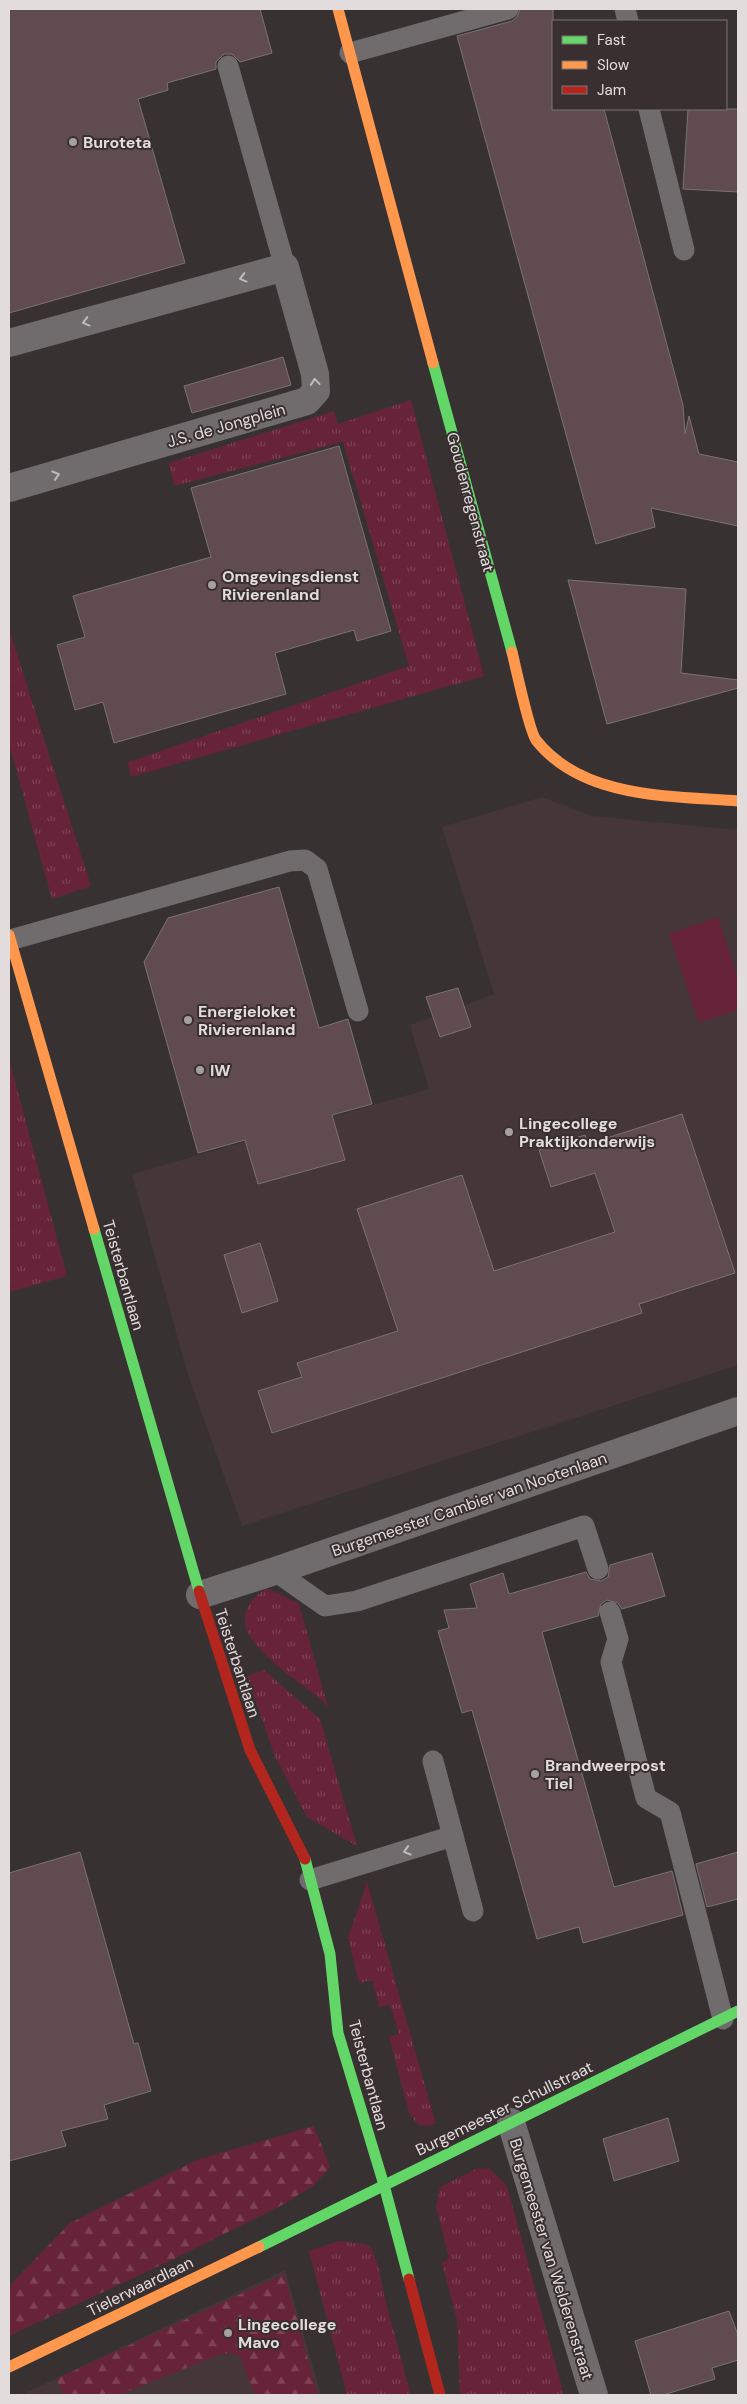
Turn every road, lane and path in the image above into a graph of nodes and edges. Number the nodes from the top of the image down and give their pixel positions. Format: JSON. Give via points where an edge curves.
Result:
{"nodes":[{"id":1,"x":338,"y":9,"type":"edge"},
{"id":2,"x":508,"y":9,"type":"edge"},
{"id":3,"x":350,"y":53,"type":"junction"},
{"id":4,"x":228,"y":66,"type":"dead end"},
{"id":5,"x":649,"y":110,"type":"edge"},
{"id":6,"x":684,"y":250,"type":"dead end"},
{"id":7,"x":285,"y":267,"type":"junction"},
{"id":8,"x":9,"y":342,"type":"edge"},
{"id":9,"x":9,"y":488,"type":"edge"},
{"id":10,"x":738,"y":801,"type":"edge"},
{"id":11,"x":9,"y":938,"type":"edge"},
{"id":12,"x":358,"y":1011,"type":"dead end"},
{"id":13,"x":738,"y":1411,"type":"edge"},
{"id":14,"x":598,"y":1569,"type":"dead end"},
{"id":15,"x":275,"y":1571,"type":"junction"},
{"id":16,"x":200,"y":1595,"type":"junction"},
{"id":17,"x":610,"y":1612,"type":"dead end"},
{"id":18,"x":433,"y":1761,"type":"dead end"},
{"id":19,"x":453,"y":1836,"type":"junction"},
{"id":20,"x":310,"y":1880,"type":"junction"},
{"id":21,"x":473,"y":1911,"type":"dead end"},
{"id":22,"x":731,"y":2015,"type":"edge"},
{"id":23,"x":511,"y":2122,"type":"junction"},
{"id":24,"x":384,"y":2185,"type":"junction"},
{"id":25,"x":285,"y":2234,"type":"joint"},
{"id":26,"x":9,"y":2367,"type":"edge"},
{"id":27,"x":440,"y":2395,"type":"edge"},
{"id":28,"x":594,"y":2395,"type":"edge"}],
"edges":[{"from":1,"to":3,"type":"street","name":"Goudenregenstraat"},
{"from":2,"to":3,"type":"lane"},
{"from":3,"to":10,"type":"street","name":"Goudenregenstraat","via":[[535,739],[562,765],[587,778],[634,792]]},
{"from":4,"to":7,"type":"lane","name":"J.S. de Jongplein"},
{"from":5,"to":6,"type":"lane"},
{"from":7,"to":8,"type":"street","one_way":true},
{"from":9,"to":7,"type":"street","name":"J.S. de Jongplein","one_way":true,"via":[[307,401],[316,392],[315,374]]},
{"from":11,"to":12,"type":"lane","via":[[290,861],[305,860],[317,869]]},
{"from":11,"to":16,"type":"street","name":"Teisterbantlaan"},
{"from":13,"to":15,"type":"street","name":"Burgemeester Cambier van Nootenlaan"},
{"from":14,"to":15,"type":"lane","via":[[584,1526],[358,1601],[324,1606]]},
{"from":15,"to":16,"type":"street","name":"Burgemeester Cambier van Nootenlaan"},
{"from":16,"to":20,"type":"street","name":"Teisterbantlaan","via":[[250,1750],[305,1858]]},
{"from":17,"to":22,"type":"lane","via":[[618,1639],[612,1662],[646,1798],[670,1812]]},
{"from":18,"to":19,"type":"lane"},
{"from":19,"to":20,"type":"lane","one_way":true},
{"from":19,"to":21,"type":"lane"},
{"from":20,"to":24,"type":"street","name":"Teisterbantlaan","via":[[330,1954],[338,2033]]},
{"from":22,"to":23,"type":"street","name":"Burgemeester Schullstraat"},
{"from":23,"to":24,"type":"street","name":"Burgemeester Schullstraat"},
{"from":23,"to":28,"type":"street","name":"Burgemeester van Welderenstraat"},
{"from":24,"to":25,"type":"street","name":"Burgemeester Schullstraat"},
{"from":24,"to":27,"type":"street","name":"Teisterbantlaan"},
{"from":25,"to":26,"type":"street","name":"Tielerwaardlaan"}]}
